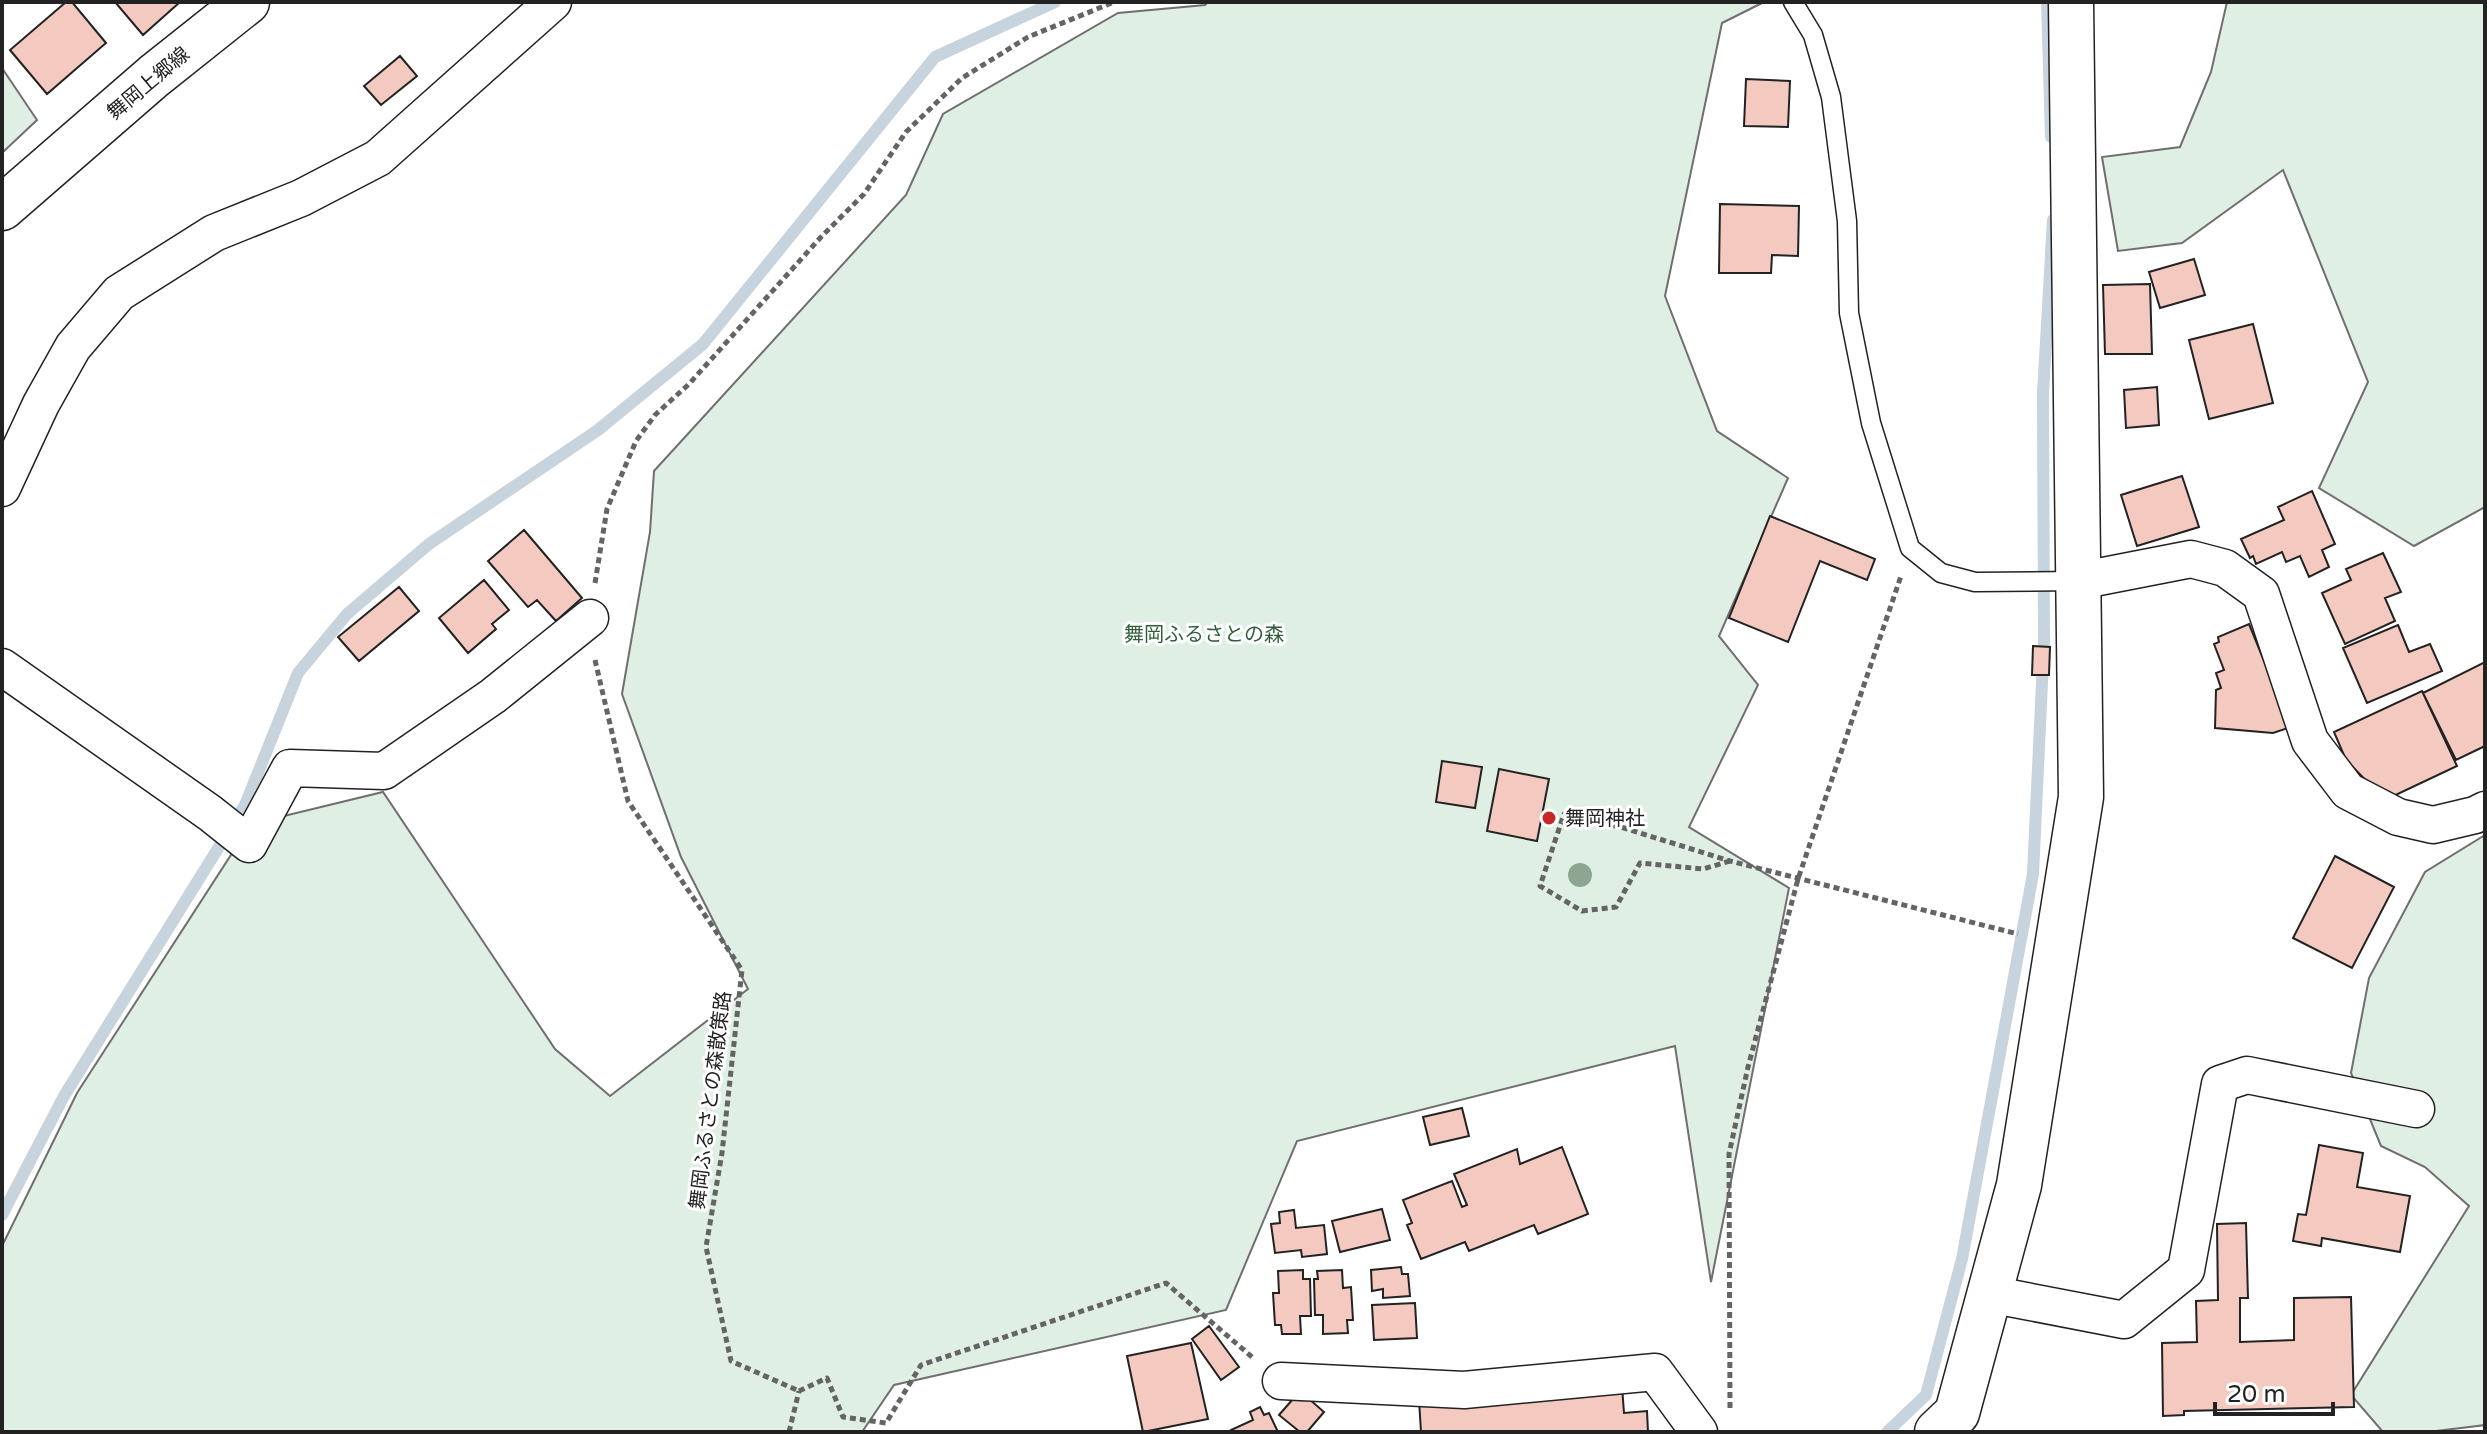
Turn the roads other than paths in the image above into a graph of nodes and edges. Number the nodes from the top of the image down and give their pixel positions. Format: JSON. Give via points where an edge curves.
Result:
{"nodes":[{"id":1,"x":247,"y":2,"type":"edge"},
{"id":2,"x":553,"y":2,"type":"edge"},
{"id":3,"x":1793,"y":2,"type":"edge"},
{"id":4,"x":2071,"y":2,"type":"edge"},
{"id":5,"x":52,"y":167,"type":"junction"},
{"id":6,"x":2,"y":208,"type":"edge"},
{"id":7,"x":2,"y":225,"type":"edge"},
{"id":8,"x":2,"y":488,"type":"edge"},
{"id":9,"x":2074,"y":581,"type":"junction"},
{"id":10,"x":590,"y":618,"type":"road end"},
{"id":11,"x":2,"y":667,"type":"edge"},
{"id":12,"x":2485,"y":810,"type":"edge"},
{"id":13,"x":2416,"y":1109,"type":"dead end"},
{"id":14,"x":1989,"y":1294,"type":"junction"},
{"id":15,"x":1281,"y":1381,"type":"road end"},
{"id":16,"x":1714,"y":1424,"type":"edge"},
{"id":17,"x":1955,"y":1426,"type":"edge"}],
"edges":[{"from":1,"to":5,"type":"street","name":"舞岡上郷線"},
{"from":2,"to":8,"type":"street","via":[[378,158],[301,198],[214,233],[119,293],[73,347]]},
{"from":3,"to":9,"type":"lane","via":[[1813,35],[1831,97],[1847,221],[1849,313],[1871,423],[1910,548],[1941,573],[1975,582]]},
{"from":4,"to":9,"type":"street"},
{"from":5,"to":6,"type":"street","name":"舞岡上郷線"},
{"from":5,"to":7,"type":"street","name":"舞岡上郷線"},
{"from":9,"to":12,"type":"street","via":[[2191,559],[2225,568],[2261,594],[2310,741],[2348,791],[2398,817],[2433,825]]},
{"from":9,"to":14,"type":"street","via":[[2081,797],[2019,1185]]},
{"from":10,"to":11,"type":"street","via":[[493,696],[384,771],[290,768],[249,844]]},
{"from":13,"to":14,"type":"street","via":[[2247,1075],[2220,1084],[2186,1270],[2124,1320]]},
{"from":14,"to":17,"type":"street"},
{"from":15,"to":16,"type":"street","via":[[1464,1390],[1655,1372]]}]}
